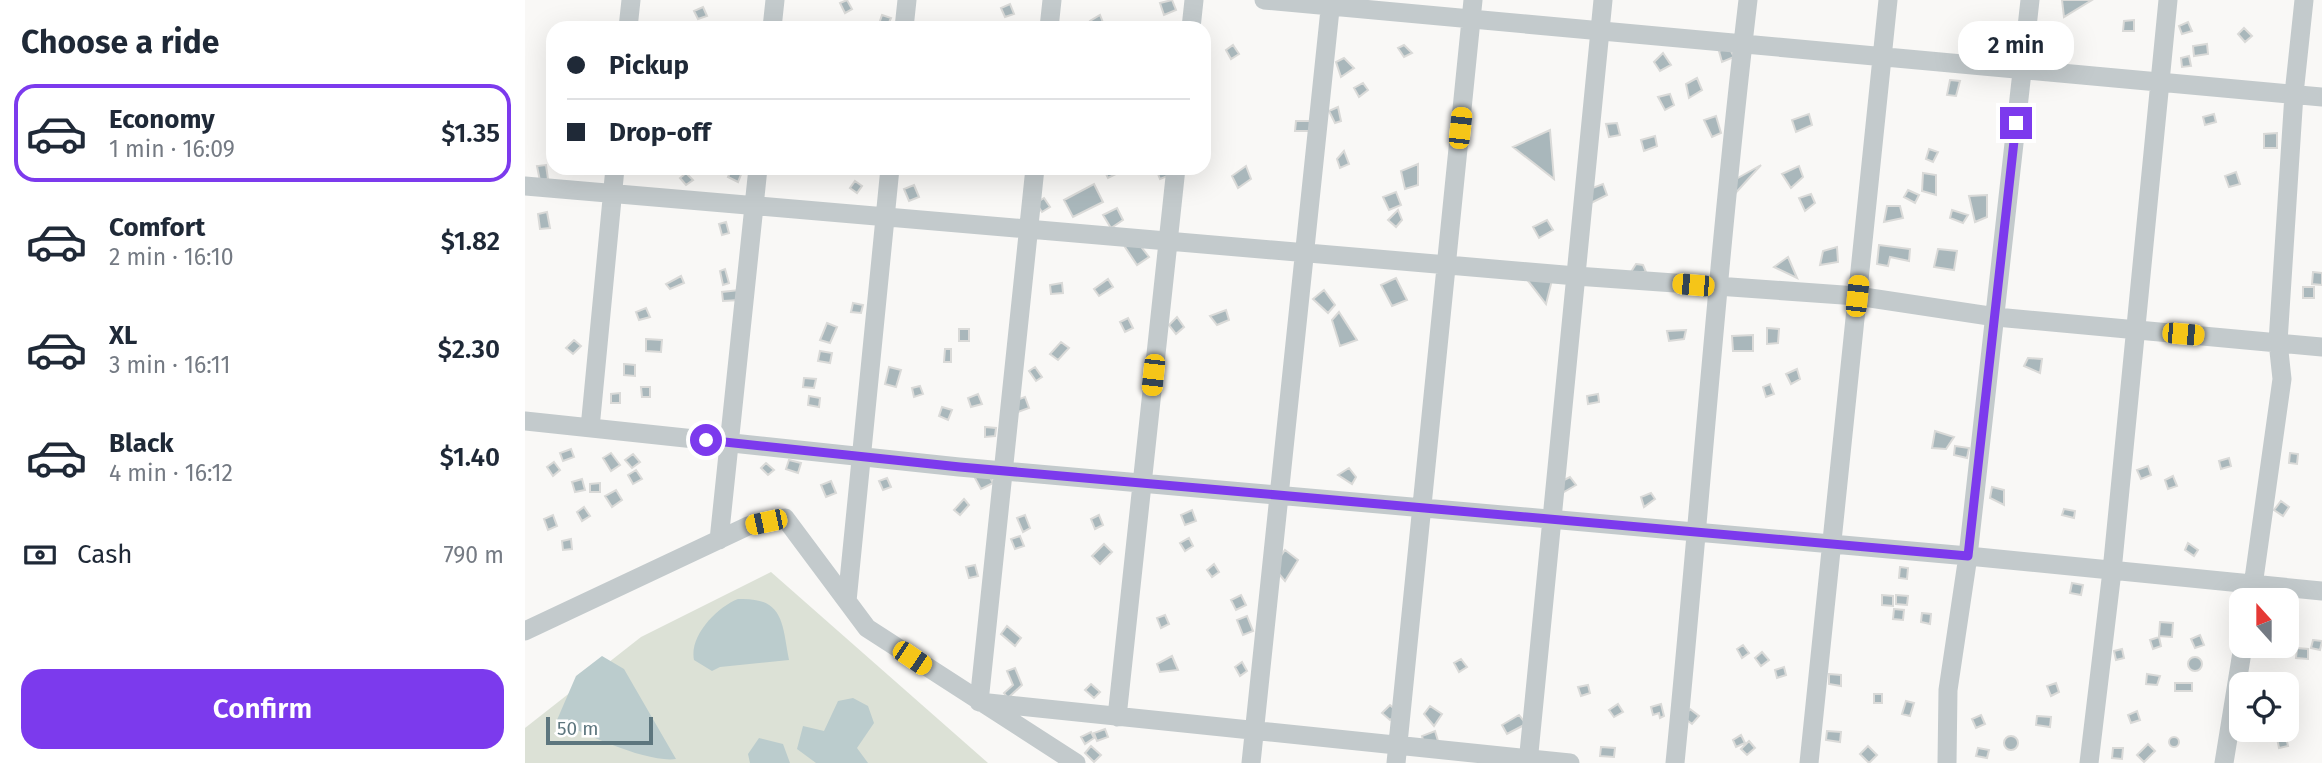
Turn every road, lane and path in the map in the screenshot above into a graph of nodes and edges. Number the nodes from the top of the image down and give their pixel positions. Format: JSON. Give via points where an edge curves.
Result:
{"nodes":[{"id":1,"x":631,"y":0,"type":"edge"},
{"id":2,"x":775,"y":0,"type":"edge"},
{"id":3,"x":907,"y":0,"type":"edge"},
{"id":4,"x":1052,"y":0,"type":"edge"},
{"id":5,"x":1194,"y":0,"type":"edge"},
{"id":6,"x":1264,"y":0,"type":"edge"},
{"id":7,"x":1603,"y":0,"type":"edge"},
{"id":8,"x":1748,"y":0,"type":"edge"},
{"id":9,"x":1888,"y":0,"type":"edge"},
{"id":10,"x":2030,"y":0,"type":"edge"},
{"id":11,"x":2168,"y":0,"type":"edge"},
{"id":12,"x":2304,"y":0,"type":"edge"},
{"id":13,"x":1330,"y":3,"type":"edge"},
{"id":14,"x":1472,"y":10,"type":"edge"},
{"id":15,"x":629,"y":21,"type":"edge"},
{"id":16,"x":773,"y":21,"type":"edge"},
{"id":17,"x":905,"y":21,"type":"edge"},
{"id":18,"x":1050,"y":21,"type":"edge"},
{"id":19,"x":1192,"y":21,"type":"edge"},
{"id":20,"x":1600,"y":32,"type":"junction"},
{"id":21,"x":1742,"y":45,"type":"junction"},
{"id":22,"x":1882,"y":57,"type":"junction"},
{"id":23,"x":2022,"y":68,"type":"junction"},
{"id":24,"x":2160,"y":81,"type":"junction"},
{"id":25,"x":2294,"y":94,"type":"junction"},
{"id":26,"x":2322,"y":97,"type":"edge"},
{"id":27,"x":614,"y":175,"type":"edge"},
{"id":28,"x":757,"y":175,"type":"edge"},
{"id":29,"x":889,"y":175,"type":"edge"},
{"id":30,"x":1034,"y":175,"type":"edge"},
{"id":31,"x":1174,"y":175,"type":"edge"},
{"id":32,"x":525,"y":186,"type":"edge"},
{"id":33,"x":613,"y":194,"type":"junction"},
{"id":34,"x":754,"y":206,"type":"junction"},
{"id":35,"x":885,"y":217,"type":"junction"},
{"id":36,"x":1029,"y":229,"type":"junction"},
{"id":37,"x":1168,"y":241,"type":"junction"},
{"id":38,"x":1304,"y":253,"type":"junction"},
{"id":39,"x":1446,"y":265,"type":"junction"},
{"id":40,"x":1576,"y":276,"type":"junction"},
{"id":41,"x":1716,"y":287,"type":"junction"},
{"id":42,"x":1857,"y":296,"type":"junction"},
{"id":43,"x":1996,"y":317,"type":"junction"},
{"id":44,"x":2136,"y":330,"type":"junction"},
{"id":45,"x":2279,"y":342,"type":"junction"},
{"id":46,"x":2322,"y":347,"type":"edge"},
{"id":47,"x":525,"y":421,"type":"edge"},
{"id":48,"x":590,"y":428,"type":"junction"},
{"id":49,"x":727,"y":443,"type":"junction"},
{"id":50,"x":861,"y":457,"type":"junction"},
{"id":51,"x":1004,"y":471,"type":"junction"},
{"id":52,"x":1142,"y":483,"type":"junction"},
{"id":53,"x":1279,"y":495,"type":"junction"},
{"id":54,"x":1422,"y":508,"type":"junction"},
{"id":55,"x":1552,"y":519,"type":"junction"},
{"id":56,"x":1698,"y":532,"type":"junction"},
{"id":57,"x":719,"y":540,"type":"junction"},
{"id":58,"x":1832,"y":544,"type":"junction"},
{"id":59,"x":1968,"y":556,"type":"junction"},
{"id":60,"x":2112,"y":571,"type":"junction"},
{"id":61,"x":2253,"y":588,"type":"edge"},
{"id":62,"x":2229,"y":589,"type":"edge"},
{"id":63,"x":2322,"y":591,"type":"edge"},
{"id":64,"x":2299,"y":592,"type":"edge"},
{"id":65,"x":846,"y":601,"type":"junction"},
{"id":66,"x":525,"y":631,"type":"edge"},
{"id":67,"x":2241,"y":658,"type":"edge"},
{"id":68,"x":979,"y":702,"type":"junction"},
{"id":69,"x":1117,"y":717,"type":"junction"},
{"id":70,"x":1254,"y":731,"type":"junction"},
{"id":71,"x":1397,"y":754,"type":"edge"},
{"id":72,"x":1528,"y":761,"type":"edge"},
{"id":73,"x":1076,"y":763,"type":"edge"},
{"id":74,"x":1251,"y":763,"type":"edge"},
{"id":75,"x":1570,"y":763,"type":"edge"},
{"id":76,"x":1675,"y":763,"type":"edge"},
{"id":77,"x":1809,"y":763,"type":"edge"},
{"id":78,"x":1947,"y":763,"type":"edge"},
{"id":79,"x":2089,"y":763,"type":"edge"},
{"id":80,"x":2224,"y":763,"type":"edge"}],
"edges":[{"from":1,"to":15,"type":"street"},
{"from":2,"to":16,"type":"street"},
{"from":3,"to":17,"type":"street"},
{"from":4,"to":18,"type":"street"},
{"from":5,"to":19,"type":"street"},
{"from":6,"to":13,"type":"street"},
{"from":7,"to":20,"type":"street"},
{"from":8,"to":21,"type":"street"},
{"from":9,"to":22,"type":"street"},
{"from":10,"to":23,"type":"street"},
{"from":11,"to":24,"type":"street"},
{"from":12,"to":25,"type":"street"},
{"from":13,"to":14,"type":"street"},
{"from":13,"to":38,"type":"street"},
{"from":14,"to":20,"type":"street"},
{"from":14,"to":39,"type":"street"},
{"from":20,"to":21,"type":"street"},
{"from":20,"to":40,"type":"street"},
{"from":21,"to":22,"type":"street"},
{"from":21,"to":41,"type":"street"},
{"from":22,"to":23,"type":"street"},
{"from":22,"to":42,"type":"street"},
{"from":23,"to":24,"type":"street"},
{"from":23,"to":43,"type":"street"},
{"from":24,"to":25,"type":"street"},
{"from":24,"to":44,"type":"street"},
{"from":25,"to":26,"type":"street"},
{"from":25,"to":45,"type":"street"},
{"from":27,"to":33,"type":"street"},
{"from":28,"to":34,"type":"street"},
{"from":29,"to":35,"type":"street"},
{"from":30,"to":36,"type":"street"},
{"from":31,"to":37,"type":"street"},
{"from":32,"to":33,"type":"street"},
{"from":33,"to":34,"type":"street"},
{"from":33,"to":48,"type":"street"},
{"from":34,"to":35,"type":"street"},
{"from":34,"to":49,"type":"street"},
{"from":35,"to":36,"type":"street"},
{"from":35,"to":50,"type":"street"},
{"from":36,"to":37,"type":"street"},
{"from":36,"to":51,"type":"street"},
{"from":37,"to":38,"type":"street"},
{"from":37,"to":52,"type":"street"},
{"from":38,"to":39,"type":"street"},
{"from":38,"to":53,"type":"street"},
{"from":39,"to":40,"type":"street"},
{"from":39,"to":54,"type":"street"},
{"from":40,"to":41,"type":"street"},
{"from":40,"to":55,"type":"street"},
{"from":41,"to":42,"type":"street"},
{"from":41,"to":56,"type":"street"},
{"from":42,"to":43,"type":"street"},
{"from":42,"to":58,"type":"street"},
{"from":43,"to":44,"type":"street"},
{"from":43,"to":59,"type":"street"},
{"from":44,"to":45,"type":"street"},
{"from":44,"to":60,"type":"street"},
{"from":45,"to":46,"type":"street"},
{"from":45,"to":61,"type":"street","via":[[2281,379]]},
{"from":47,"to":48,"type":"street"},
{"from":48,"to":49,"type":"street"},
{"from":49,"to":50,"type":"street"},
{"from":49,"to":57,"type":"street"},
{"from":50,"to":51,"type":"street"},
{"from":50,"to":65,"type":"street"},
{"from":51,"to":52,"type":"street"},
{"from":51,"to":68,"type":"street"},
{"from":52,"to":53,"type":"street"},
{"from":52,"to":69,"type":"street"},
{"from":53,"to":54,"type":"street"},
{"from":53,"to":70,"type":"street"},
{"from":54,"to":55,"type":"street"},
{"from":54,"to":71,"type":"street"},
{"from":55,"to":56,"type":"street"},
{"from":55,"to":72,"type":"street"},
{"from":56,"to":58,"type":"street"},
{"from":56,"to":76,"type":"street"},
{"from":57,"to":65,"type":"street","via":[[748,526],[785,519]]},
{"from":57,"to":66,"type":"street"},
{"from":58,"to":59,"type":"street"},
{"from":58,"to":77,"type":"street"},
{"from":59,"to":60,"type":"street"},
{"from":59,"to":78,"type":"street","via":[[1948,690]]},
{"from":60,"to":62,"type":"street"},
{"from":60,"to":79,"type":"street"},
{"from":63,"to":64,"type":"street"},
{"from":65,"to":68,"type":"street","via":[[867,628]]},
{"from":67,"to":80,"type":"street"},
{"from":68,"to":69,"type":"street"},
{"from":68,"to":73,"type":"street"},
{"from":69,"to":70,"type":"street"},
{"from":70,"to":71,"type":"street"},
{"from":70,"to":74,"type":"street"},
{"from":71,"to":72,"type":"street"},
{"from":72,"to":75,"type":"street"}]}
